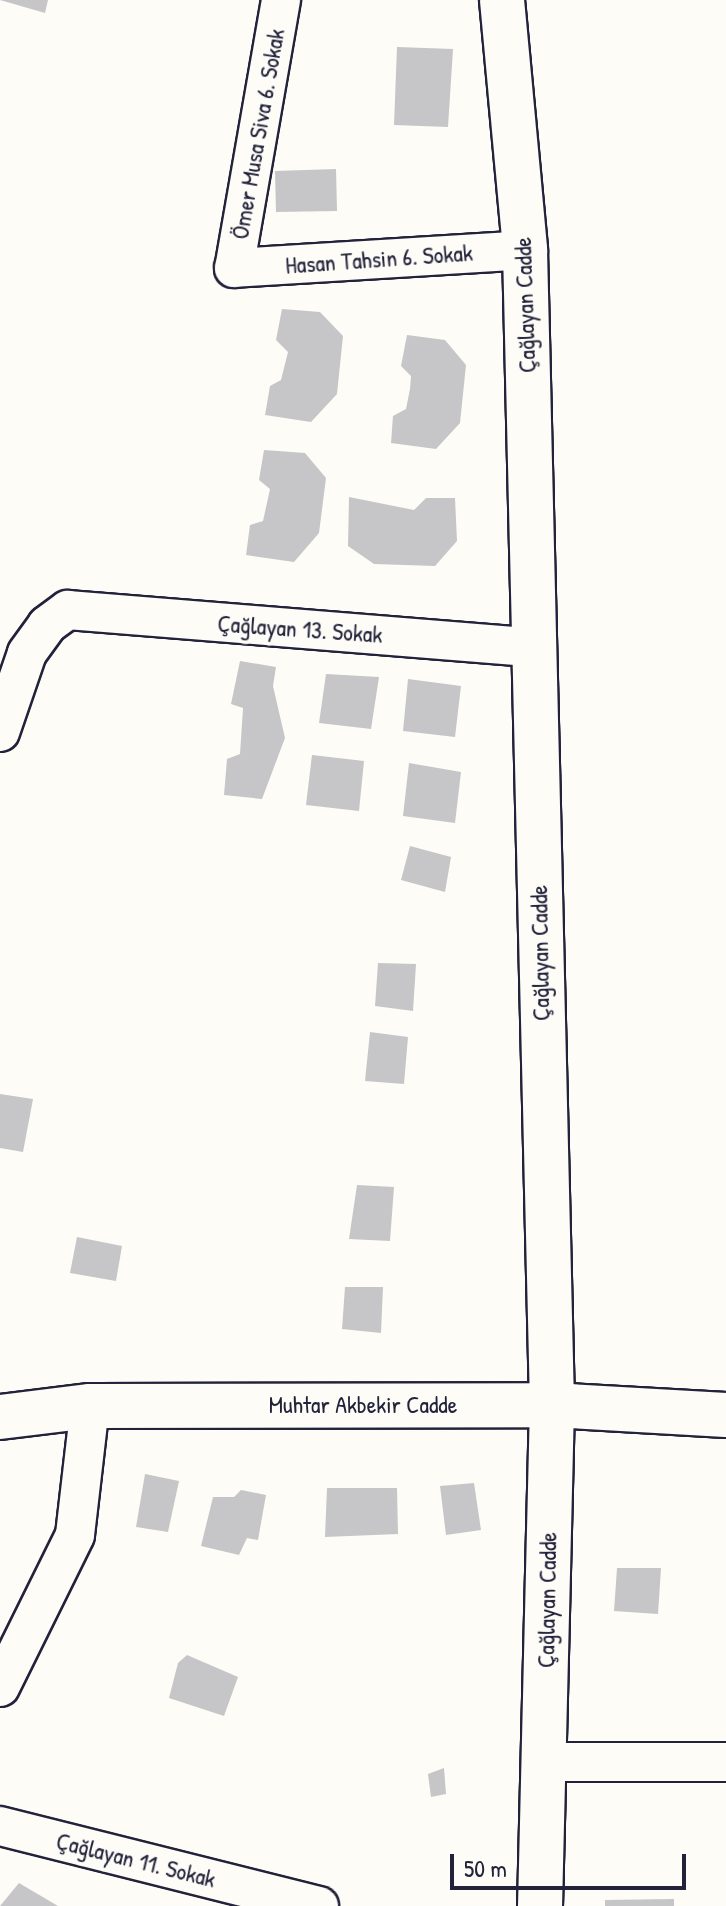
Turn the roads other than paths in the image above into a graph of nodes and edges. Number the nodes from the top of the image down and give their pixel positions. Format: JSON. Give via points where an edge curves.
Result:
{"nodes":[{"id":1,"x":281,"y":0,"type":"edge"},
{"id":2,"x":502,"y":0,"type":"edge"},
{"id":3,"x":525,"y":250,"type":"junction"},
{"id":4,"x":234,"y":268,"type":"joint"},
{"id":5,"x":532,"y":647,"type":"junction"},
{"id":6,"x":0,"y":732,"type":"edge"},
{"id":7,"x":552,"y":1405,"type":"junction"},
{"id":8,"x":90,"y":1406,"type":"junction"},
{"id":9,"x":726,"y":1415,"type":"edge"},
{"id":10,"x":0,"y":1417,"type":"edge"},
{"id":11,"x":0,"y":1687,"type":"edge"},
{"id":12,"x":543,"y":1762,"type":"junction"},
{"id":13,"x":726,"y":1762,"type":"edge"},
{"id":14,"x":0,"y":1826,"type":"edge"},
{"id":15,"x":319,"y":1906,"type":"edge"},
{"id":16,"x":540,"y":1906,"type":"edge"}],
"edges":[{"from":1,"to":4,"type":"street","name":"Ömer Musa Siva 6. Sokak"},
{"from":2,"to":3,"type":"main road","name":"Çağlayan Cadde"},
{"from":3,"to":4,"type":"street","name":"Hasan Tahsin 6. Sokak"},
{"from":3,"to":5,"type":"main road","name":"Çağlayan Cadde"},
{"from":5,"to":6,"type":"street","name":"Çağlayan 13. Sokak","via":[[68,610],[47,625],[27,653]]},
{"from":5,"to":7,"type":"main road","name":"Çağlayan Cadde"},
{"from":7,"to":8,"type":"main road","name":"Muhtar Akbekir Cadde"},
{"from":7,"to":9,"type":"main road","name":"Muhtar Akbekir Cadde"},
{"from":7,"to":12,"type":"main road","name":"Çağlayan Cadde"},
{"from":8,"to":10,"type":"main road","name":"Muhtar Akbekir Cadde"},
{"from":8,"to":11,"type":"street","via":[[75,1535]]},
{"from":12,"to":13,"type":"street"},
{"from":12,"to":16,"type":"main road","name":"Çağlayan Cadde"},
{"from":14,"to":15,"type":"street","name":"Çağlayan 11. Sokak"}]}
